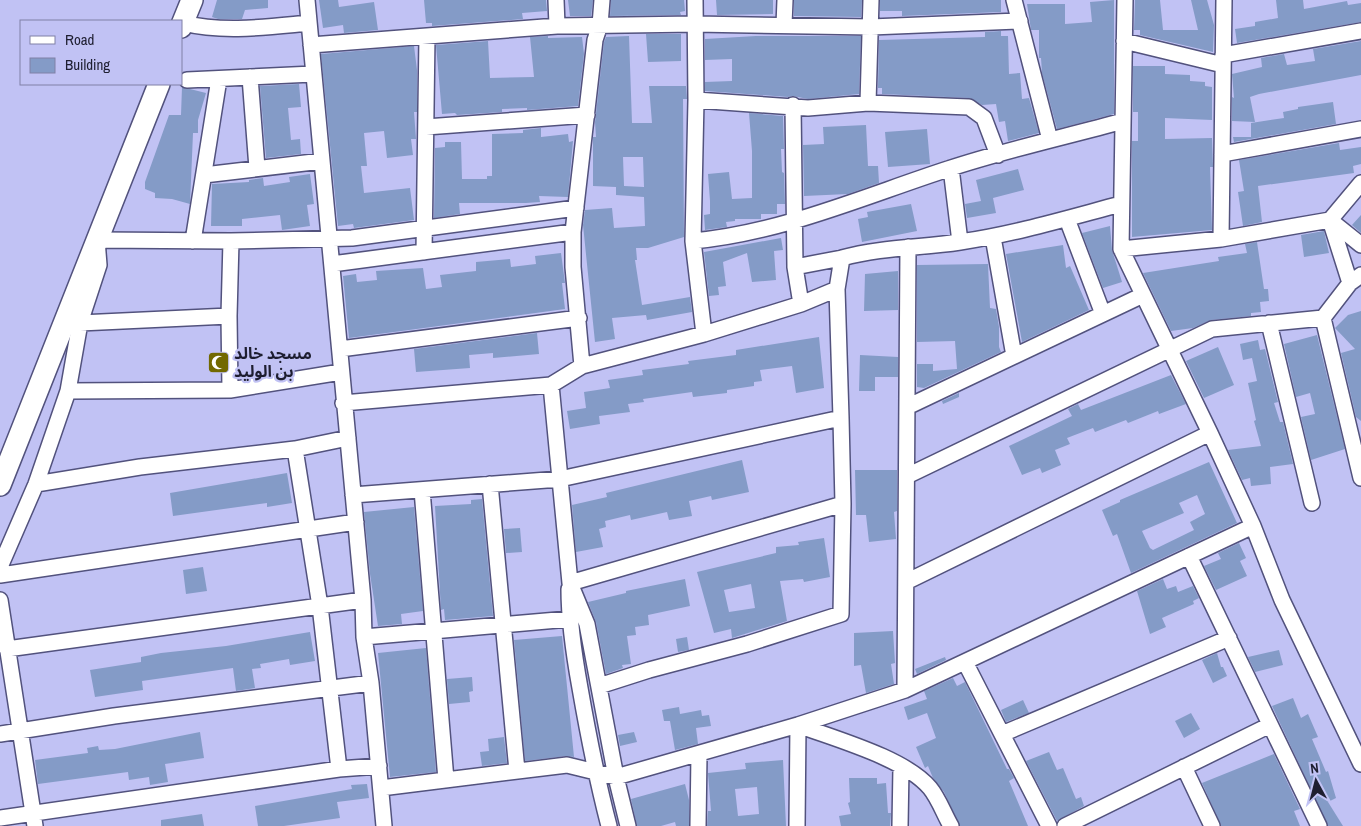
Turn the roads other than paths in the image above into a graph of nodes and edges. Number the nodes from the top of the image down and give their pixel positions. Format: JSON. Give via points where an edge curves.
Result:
{"nodes":[{"id":1,"x":192,"y":0,"type":"edge"},
{"id":2,"x":306,"y":0,"type":"edge"},
{"id":3,"x":556,"y":0,"type":"edge"},
{"id":4,"x":602,"y":0,"type":"edge"},
{"id":5,"x":695,"y":0,"type":"edge"},
{"id":6,"x":784,"y":0,"type":"edge"},
{"id":7,"x":871,"y":0,"type":"edge"},
{"id":8,"x":1014,"y":0,"type":"edge"},
{"id":9,"x":1125,"y":0,"type":"edge"},
{"id":10,"x":1224,"y":0,"type":"edge"},
{"id":11,"x":1020,"y":21,"type":"junction"},
{"id":12,"x":309,"y":23,"type":"junction"},
{"id":13,"x":695,"y":24,"type":"junction"},
{"id":14,"x":182,"y":25,"type":"edge"},
{"id":15,"x":600,"y":25,"type":"junction"},
{"id":16,"x":784,"y":25,"type":"junction"},
{"id":17,"x":557,"y":26,"type":"junction"},
{"id":18,"x":871,"y":26,"type":"junction"},
{"id":19,"x":1361,"y":31,"type":"edge"},
{"id":20,"x":427,"y":36,"type":"junction"},
{"id":21,"x":1124,"y":41,"type":"junction"},
{"id":22,"x":311,"y":45,"type":"junction"},
{"id":23,"x":1223,"y":60,"type":"junction"},
{"id":24,"x":313,"y":74,"type":"junction"},
{"id":25,"x":250,"y":77,"type":"junction"},
{"id":26,"x":219,"y":79,"type":"junction"},
{"id":27,"x":187,"y":80,"type":"dead end"},
{"id":28,"x":159,"y":85,"type":"edge"},
{"id":29,"x":696,"y":100,"type":"junction"},
{"id":30,"x":868,"y":103,"type":"junction"},
{"id":31,"x":793,"y":105,"type":"junction"},
{"id":32,"x":586,"y":115,"type":"junction"},
{"id":33,"x":1123,"y":121,"type":"junction"},
{"id":34,"x":426,"y":127,"type":"junction"},
{"id":35,"x":1361,"y":128,"type":"edge"},
{"id":36,"x":1050,"y":140,"type":"junction"},
{"id":37,"x":1222,"y":154,"type":"junction"},
{"id":38,"x":998,"y":155,"type":"junction"},
{"id":39,"x":322,"y":161,"type":"junction"},
{"id":40,"x":257,"y":168,"type":"junction"},
{"id":41,"x":951,"y":168,"type":"junction"},
{"id":42,"x":204,"y":175,"type":"junction"},
{"id":43,"x":1361,"y":183,"type":"edge"},
{"id":44,"x":1121,"y":204,"type":"junction"},
{"id":45,"x":576,"y":208,"type":"junction"},
{"id":46,"x":1067,"y":219,"type":"junction"},
{"id":47,"x":795,"y":220,"type":"junction"},
{"id":48,"x":1330,"y":220,"type":"junction"},
{"id":49,"x":424,"y":230,"type":"junction"},
{"id":50,"x":572,"y":232,"type":"junction"},
{"id":51,"x":329,"y":237,"type":"junction"},
{"id":52,"x":993,"y":237,"type":"junction"},
{"id":53,"x":1221,"y":239,"type":"junction"},
{"id":54,"x":97,"y":240,"type":"junction"},
{"id":55,"x":193,"y":241,"type":"junction"},
{"id":56,"x":693,"y":241,"type":"junction"},
{"id":57,"x":232,"y":242,"type":"junction"},
{"id":58,"x":960,"y":242,"type":"junction"},
{"id":59,"x":1361,"y":245,"type":"edge"},
{"id":60,"x":908,"y":247,"type":"junction"},
{"id":61,"x":1121,"y":249,"type":"junction"},
{"id":62,"x":424,"y":252,"type":"junction"},
{"id":63,"x":842,"y":258,"type":"junction"},
{"id":64,"x":332,"y":264,"type":"junction"},
{"id":65,"x":795,"y":267,"type":"junction"},
{"id":66,"x":1356,"y":279,"type":"edge"},
{"id":67,"x":838,"y":289,"type":"junction"},
{"id":68,"x":1143,"y":295,"type":"junction"},
{"id":69,"x":801,"y":304,"type":"junction"},
{"id":70,"x":1103,"y":314,"type":"junction"},
{"id":71,"x":229,"y":316,"type":"junction"},
{"id":72,"x":579,"y":318,"type":"junction"},
{"id":73,"x":1323,"y":318,"type":"junction"},
{"id":74,"x":80,"y":323,"type":"junction"},
{"id":75,"x":1269,"y":323,"type":"junction"},
{"id":76,"x":704,"y":334,"type":"junction"},
{"id":77,"x":340,"y":349,"type":"junction"},
{"id":78,"x":1171,"y":350,"type":"junction"},
{"id":79,"x":1014,"y":356,"type":"junction"},
{"id":80,"x":582,"y":366,"type":"junction"},
{"id":81,"x":341,"y":372,"type":"junction"},
{"id":82,"x":551,"y":385,"type":"junction"},
{"id":83,"x":230,"y":390,"type":"junction"},
{"id":84,"x":68,"y":391,"type":"junction"},
{"id":85,"x":343,"y":403,"type":"junction"},
{"id":86,"x":908,"y":407,"type":"junction"},
{"id":87,"x":841,"y":418,"type":"junction"},
{"id":88,"x":1210,"y":433,"type":"junction"},
{"id":89,"x":1356,"y":436,"type":"edge"},
{"id":90,"x":348,"y":438,"type":"junction"},
{"id":91,"x":296,"y":449,"type":"junction"},
{"id":92,"x":907,"y":476,"type":"junction"},
{"id":93,"x":1361,"y":478,"type":"edge"},
{"id":94,"x":560,"y":479,"type":"junction"},
{"id":95,"x":36,"y":484,"type":"junction"},
{"id":96,"x":490,"y":484,"type":"junction"},
{"id":97,"x":0,"y":485,"type":"edge"},
{"id":98,"x":422,"y":490,"type":"junction"},
{"id":99,"x":353,"y":495,"type":"junction"},
{"id":100,"x":1312,"y":503,"type":"dead end"},
{"id":101,"x":843,"y":504,"type":"junction"},
{"id":102,"x":356,"y":522,"type":"junction"},
{"id":103,"x":1253,"y":526,"type":"junction"},
{"id":104,"x":306,"y":529,"type":"junction"},
{"id":105,"x":1189,"y":556,"type":"junction"},
{"id":106,"x":0,"y":567,"type":"edge"},
{"id":107,"x":0,"y":575,"type":"edge"},
{"id":108,"x":906,"y":582,"type":"junction"},
{"id":109,"x":570,"y":583,"type":"junction"},
{"id":110,"x":0,"y":600,"type":"edge"},
{"id":111,"x":363,"y":600,"type":"junction"},
{"id":112,"x":320,"y":606,"type":"junction"},
{"id":113,"x":569,"y":619,"type":"junction"},
{"id":114,"x":502,"y":624,"type":"junction"},
{"id":115,"x":433,"y":630,"type":"junction"},
{"id":116,"x":364,"y":637,"type":"junction"},
{"id":117,"x":1229,"y":638,"type":"junction"},
{"id":118,"x":7,"y":649,"type":"junction"},
{"id":119,"x":965,"y":662,"type":"junction"},
{"id":120,"x":371,"y":683,"type":"junction"},
{"id":121,"x":599,"y":686,"type":"junction"},
{"id":122,"x":330,"y":689,"type":"junction"},
{"id":123,"x":905,"y":690,"type":"junction"},
{"id":124,"x":1270,"y":724,"type":"junction"},
{"id":125,"x":798,"y":725,"type":"junction"},
{"id":126,"x":20,"y":732,"type":"junction"},
{"id":127,"x":0,"y":734,"type":"edge"},
{"id":128,"x":1002,"y":734,"type":"junction"},
{"id":129,"x":699,"y":754,"type":"junction"},
{"id":130,"x":1361,"y":764,"type":"edge"},
{"id":131,"x":379,"y":766,"type":"junction"},
{"id":132,"x":901,"y":767,"type":"junction"},
{"id":133,"x":1184,"y":767,"type":"junction"},
{"id":134,"x":339,"y":770,"type":"junction"},
{"id":135,"x":595,"y":770,"type":"junction"},
{"id":136,"x":517,"y":771,"type":"junction"},
{"id":137,"x":616,"y":777,"type":"junction"},
{"id":138,"x":446,"y":780,"type":"junction"},
{"id":139,"x":381,"y":788,"type":"junction"},
{"id":140,"x":0,"y":818,"type":"edge"},
{"id":141,"x":34,"y":819,"type":"edge"},
{"id":142,"x":384,"y":826,"type":"edge"},
{"id":143,"x":609,"y":826,"type":"edge"},
{"id":144,"x":628,"y":826,"type":"edge"},
{"id":145,"x":698,"y":826,"type":"edge"},
{"id":146,"x":797,"y":826,"type":"edge"},
{"id":147,"x":900,"y":826,"type":"edge"},
{"id":148,"x":950,"y":826,"type":"edge"},
{"id":149,"x":1049,"y":826,"type":"edge"},
{"id":150,"x":1065,"y":826,"type":"edge"},
{"id":151,"x":1212,"y":826,"type":"edge"},
{"id":152,"x":1319,"y":826,"type":"edge"}],
"edges":[{"from":1,"to":14,"type":"main road"},
{"from":2,"to":12,"type":"street"},
{"from":3,"to":17,"type":"street"},
{"from":4,"to":15,"type":"street"},
{"from":5,"to":13,"type":"street"},
{"from":6,"to":16,"type":"street"},
{"from":7,"to":18,"type":"street"},
{"from":8,"to":11,"type":"street"},
{"from":9,"to":21,"type":"street"},
{"from":10,"to":23,"type":"street"},
{"from":11,"to":18,"type":"street"},
{"from":11,"to":36,"type":"street"},
{"from":12,"to":14,"type":"street","via":[[240,29]]},
{"from":12,"to":22,"type":"street"},
{"from":13,"to":15,"type":"street"},
{"from":13,"to":16,"type":"street"},
{"from":13,"to":29,"type":"street"},
{"from":15,"to":17,"type":"street"},
{"from":15,"to":32,"type":"street","via":[[595,40]]},
{"from":16,"to":18,"type":"street"},
{"from":17,"to":20,"type":"street"},
{"from":18,"to":30,"type":"street"},
{"from":19,"to":23,"type":"street"},
{"from":20,"to":22,"type":"street"},
{"from":20,"to":34,"type":"street"},
{"from":21,"to":23,"type":"street"},
{"from":21,"to":33,"type":"street"},
{"from":22,"to":24,"type":"street"},
{"from":23,"to":37,"type":"street"},
{"from":24,"to":25,"type":"street"},
{"from":24,"to":39,"type":"street"},
{"from":25,"to":26,"type":"street"},
{"from":25,"to":40,"type":"street"},
{"from":26,"to":27,"type":"street"},
{"from":26,"to":42,"type":"street"},
{"from":28,"to":54,"type":"main road"},
{"from":29,"to":31,"type":"street"},
{"from":29,"to":56,"type":"street"},
{"from":30,"to":31,"type":"street","via":[[808,108]]},
{"from":30,"to":38,"type":"street","via":[[969,107],[984,118]]},
{"from":31,"to":47,"type":"street"},
{"from":32,"to":34,"type":"street"},
{"from":32,"to":45,"type":"street"},
{"from":33,"to":36,"type":"street"},
{"from":33,"to":44,"type":"street"},
{"from":34,"to":49,"type":"street"},
{"from":35,"to":37,"type":"street"},
{"from":36,"to":38,"type":"street"},
{"from":37,"to":53,"type":"street"},
{"from":38,"to":41,"type":"street"},
{"from":39,"to":40,"type":"street"},
{"from":39,"to":51,"type":"street"},
{"from":40,"to":42,"type":"street"},
{"from":41,"to":47,"type":"street"},
{"from":41,"to":58,"type":"street"},
{"from":42,"to":55,"type":"street"},
{"from":43,"to":48,"type":"street"},
{"from":44,"to":46,"type":"street"},
{"from":44,"to":61,"type":"street"},
{"from":45,"to":49,"type":"street"},
{"from":45,"to":50,"type":"street"},
{"from":46,"to":52,"type":"street"},
{"from":46,"to":70,"type":"street"},
{"from":47,"to":56,"type":"street"},
{"from":47,"to":65,"type":"street"},
{"from":48,"to":53,"type":"street"},
{"from":48,"to":59,"type":"street"},
{"from":48,"to":66,"type":"street"},
{"from":49,"to":51,"type":"street","via":[[352,238]]},
{"from":49,"to":62,"type":"street"},
{"from":50,"to":62,"type":"street"},
{"from":50,"to":72,"type":"street","via":[[572,267]]},
{"from":51,"to":57,"type":"street"},
{"from":51,"to":64,"type":"street"},
{"from":52,"to":58,"type":"street"},
{"from":52,"to":79,"type":"street"},
{"from":53,"to":61,"type":"street"},
{"from":54,"to":55,"type":"street"},
{"from":54,"to":74,"type":"street","via":[[99,265]]},
{"from":54,"to":97,"type":"main road"},
{"from":55,"to":57,"type":"street"},
{"from":56,"to":76,"type":"street"},
{"from":57,"to":71,"type":"street"},
{"from":58,"to":60,"type":"street"},
{"from":60,"to":63,"type":"street"},
{"from":60,"to":86,"type":"street"},
{"from":61,"to":68,"type":"street"},
{"from":62,"to":64,"type":"street"},
{"from":63,"to":65,"type":"street"},
{"from":63,"to":67,"type":"street"},
{"from":64,"to":77,"type":"street"},
{"from":65,"to":69,"type":"street"},
{"from":66,"to":73,"type":"street"},
{"from":67,"to":69,"type":"street"},
{"from":67,"to":87,"type":"street"},
{"from":68,"to":70,"type":"street"},
{"from":68,"to":78,"type":"street"},
{"from":69,"to":76,"type":"street"},
{"from":70,"to":79,"type":"street"},
{"from":71,"to":74,"type":"street"},
{"from":71,"to":83,"type":"street"},
{"from":72,"to":77,"type":"street"},
{"from":72,"to":80,"type":"street"},
{"from":73,"to":75,"type":"street"},
{"from":73,"to":89,"type":"street"},
{"from":74,"to":84,"type":"street"},
{"from":75,"to":78,"type":"street","via":[[1212,329]]},
{"from":75,"to":100,"type":"street"},
{"from":76,"to":80,"type":"street"},
{"from":77,"to":81,"type":"street"},
{"from":78,"to":88,"type":"street"},
{"from":78,"to":92,"type":"street"},
{"from":79,"to":86,"type":"street"},
{"from":80,"to":82,"type":"street"},
{"from":81,"to":83,"type":"street"},
{"from":81,"to":85,"type":"street"},
{"from":82,"to":85,"type":"street"},
{"from":82,"to":94,"type":"street"},
{"from":83,"to":84,"type":"street"},
{"from":84,"to":95,"type":"street"},
{"from":85,"to":90,"type":"street"},
{"from":86,"to":92,"type":"street"},
{"from":87,"to":94,"type":"street"},
{"from":87,"to":101,"type":"street"},
{"from":88,"to":103,"type":"street"},
{"from":88,"to":108,"type":"street"},
{"from":89,"to":93,"type":"street"},
{"from":90,"to":91,"type":"street"},
{"from":90,"to":99,"type":"street"},
{"from":91,"to":95,"type":"street","via":[[140,467]]},
{"from":91,"to":104,"type":"street"},
{"from":92,"to":108,"type":"street"},
{"from":94,"to":96,"type":"street"},
{"from":94,"to":109,"type":"street"},
{"from":95,"to":106,"type":"street"},
{"from":96,"to":98,"type":"street"},
{"from":96,"to":114,"type":"street"},
{"from":98,"to":99,"type":"street"},
{"from":98,"to":115,"type":"street"},
{"from":99,"to":102,"type":"street"},
{"from":101,"to":109,"type":"street"},
{"from":101,"to":121,"type":"street","via":[[841,614]]},
{"from":102,"to":104,"type":"street"},
{"from":102,"to":111,"type":"street"},
{"from":103,"to":105,"type":"street"},
{"from":103,"to":130,"type":"street","via":[[1282,600]]},
{"from":104,"to":107,"type":"street"},
{"from":104,"to":112,"type":"street"},
{"from":105,"to":117,"type":"street"},
{"from":105,"to":119,"type":"street"},
{"from":108,"to":123,"type":"street"},
{"from":109,"to":113,"type":"street"},
{"from":109,"to":121,"type":"street","via":[[587,624]]},
{"from":110,"to":118,"type":"street"},
{"from":111,"to":112,"type":"street"},
{"from":111,"to":116,"type":"street"},
{"from":112,"to":118,"type":"street"},
{"from":112,"to":122,"type":"street"},
{"from":113,"to":114,"type":"street"},
{"from":113,"to":135,"type":"street"},
{"from":114,"to":115,"type":"street"},
{"from":114,"to":136,"type":"street"},
{"from":115,"to":116,"type":"street"},
{"from":115,"to":138,"type":"street"},
{"from":116,"to":120,"type":"street"},
{"from":117,"to":124,"type":"street"},
{"from":117,"to":128,"type":"street"},
{"from":118,"to":126,"type":"street"},
{"from":119,"to":123,"type":"street"},
{"from":119,"to":128,"type":"street"},
{"from":120,"to":122,"type":"street"},
{"from":120,"to":131,"type":"street"},
{"from":121,"to":137,"type":"street"},
{"from":122,"to":126,"type":"street","via":[[114,716]]},
{"from":122,"to":134,"type":"street"},
{"from":123,"to":125,"type":"street"},
{"from":124,"to":133,"type":"street"},
{"from":124,"to":152,"type":"street"},
{"from":125,"to":129,"type":"street"},
{"from":125,"to":132,"type":"street"},
{"from":125,"to":146,"type":"street"},
{"from":126,"to":127,"type":"street"},
{"from":126,"to":141,"type":"street"},
{"from":128,"to":149,"type":"street"},
{"from":129,"to":137,"type":"street"},
{"from":129,"to":145,"type":"street"},
{"from":131,"to":134,"type":"street"},
{"from":131,"to":139,"type":"street"},
{"from":132,"to":147,"type":"street"},
{"from":132,"to":148,"type":"street","via":[[930,789]]},
{"from":133,"to":150,"type":"street"},
{"from":133,"to":151,"type":"street"},
{"from":134,"to":141,"type":"street"},
{"from":135,"to":136,"type":"street","via":[[568,764]]},
{"from":135,"to":137,"type":"street"},
{"from":135,"to":143,"type":"street"},
{"from":136,"to":138,"type":"street"},
{"from":137,"to":144,"type":"street"},
{"from":138,"to":139,"type":"street"},
{"from":139,"to":142,"type":"street"},
{"from":140,"to":141,"type":"street"}]}
